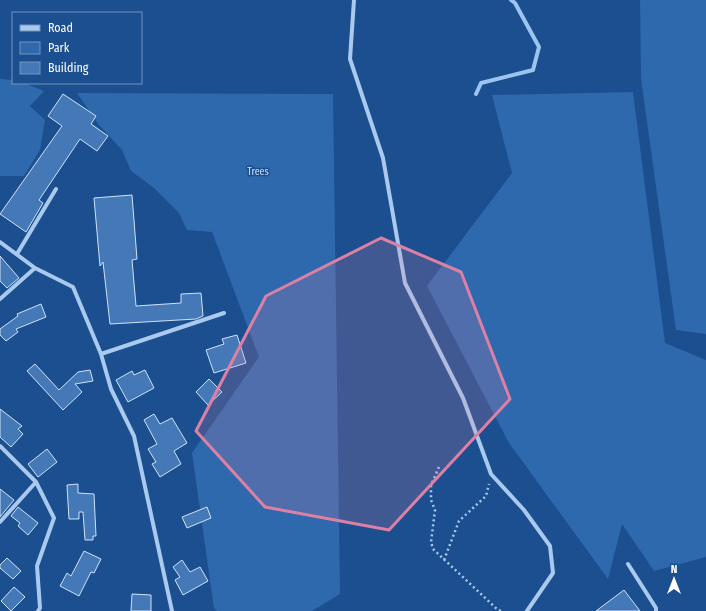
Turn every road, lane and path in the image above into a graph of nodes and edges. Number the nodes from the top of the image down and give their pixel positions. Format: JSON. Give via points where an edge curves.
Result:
{"nodes":[{"id":1,"x":354,"y":0,"type":"edge"},
{"id":2,"x":56,"y":189,"type":"dead end"},
{"id":3,"x":0,"y":242,"type":"edge"},
{"id":4,"x":17,"y":254,"type":"junction"},
{"id":5,"x":35,"y":268,"type":"junction"},
{"id":6,"x":0,"y":299,"type":"edge"},
{"id":7,"x":224,"y":314,"type":"dead end"},
{"id":8,"x":101,"y":354,"type":"junction"},
{"id":9,"x":0,"y":446,"type":"edge"},
{"id":10,"x":439,"y":467,"type":"dead end"},
{"id":11,"x":491,"y":474,"type":"junction"},
{"id":12,"x":36,"y":482,"type":"junction"},
{"id":13,"x":0,"y":522,"type":"edge"},
{"id":14,"x":444,"y":560,"type":"junction"},
{"id":15,"x":628,"y":564,"type":"dead end"},
{"id":16,"x":38,"y":611,"type":"edge"},
{"id":17,"x":172,"y":611,"type":"edge"},
{"id":18,"x":502,"y":611,"type":"edge"},
{"id":19,"x":527,"y":611,"type":"edge"},
{"id":20,"x":656,"y":611,"type":"edge"}],
"edges":[{"from":1,"to":11,"type":"street","via":[[350,59],[383,158],[406,283],[463,398]]},
{"from":2,"to":4,"type":"street"},
{"from":3,"to":4,"type":"street"},
{"from":4,"to":5,"type":"street"},
{"from":5,"to":6,"type":"street"},
{"from":5,"to":8,"type":"street","via":[[73,287]]},
{"from":7,"to":8,"type":"street"},
{"from":8,"to":17,"type":"street","via":[[112,389],[134,436]]},
{"from":9,"to":12,"type":"street"},
{"from":10,"to":14,"type":"path","via":[[431,485],[431,500],[435,510],[431,542],[433,549]]},
{"from":11,"to":14,"type":"path","via":[[486,496],[459,521]]},
{"from":11,"to":19,"type":"street","via":[[524,510],[550,546],[553,573]]},
{"from":12,"to":13,"type":"street"},
{"from":12,"to":16,"type":"street","via":[[54,518],[37,566],[40,608]]},
{"from":14,"to":18,"type":"path"},
{"from":15,"to":20,"type":"street"}]}
